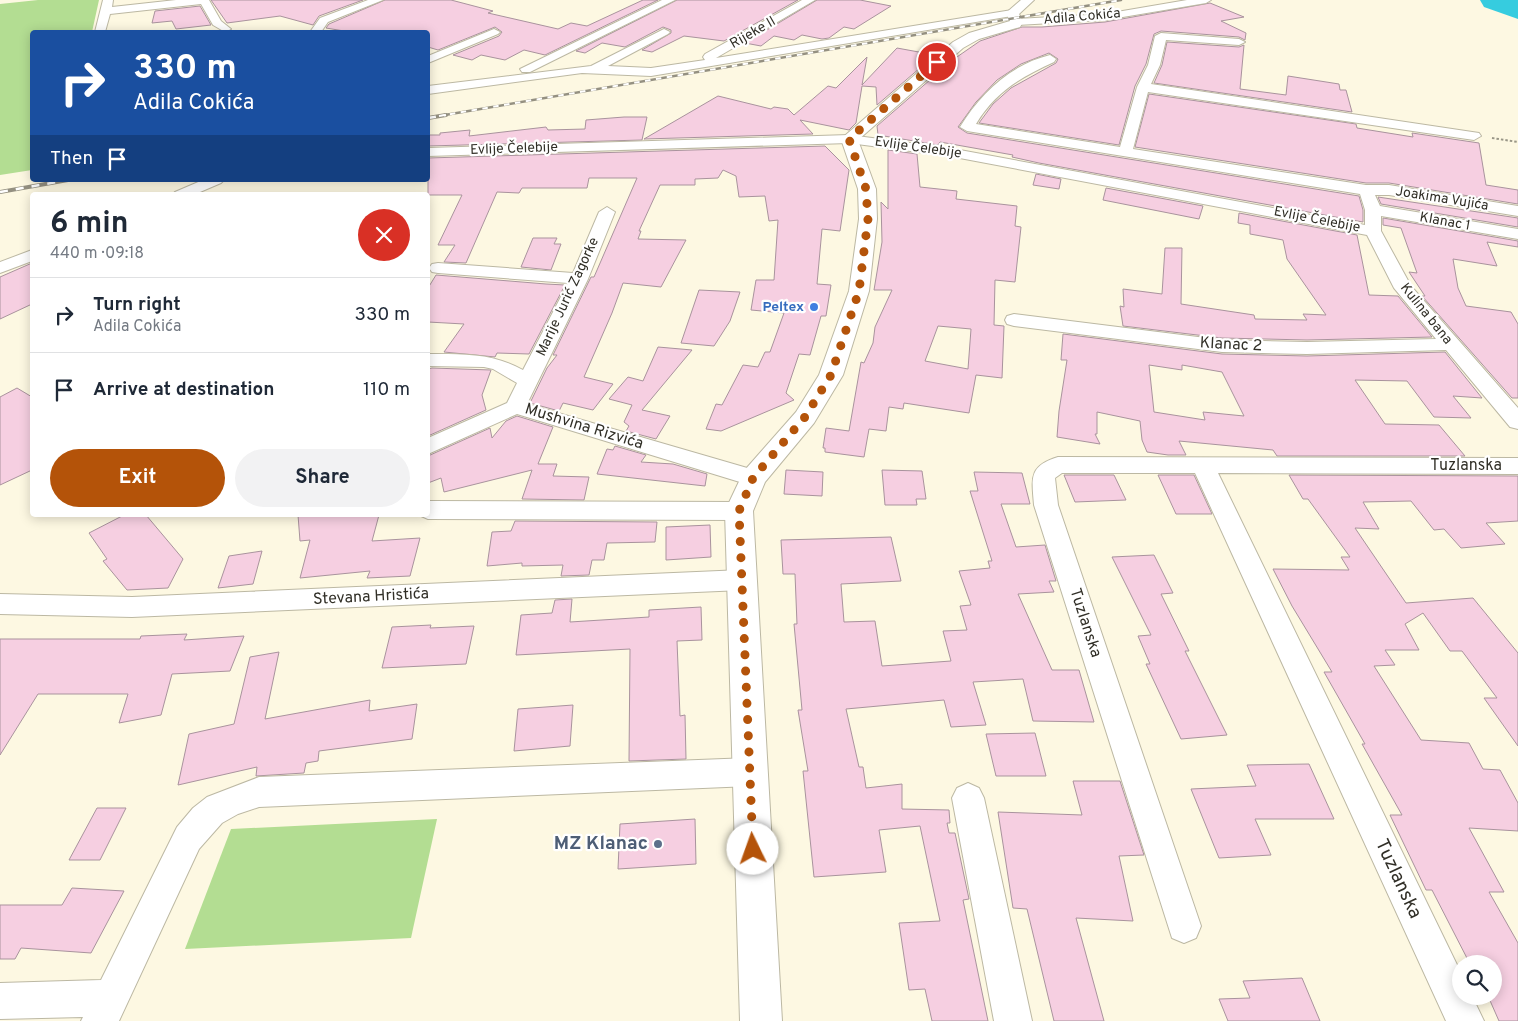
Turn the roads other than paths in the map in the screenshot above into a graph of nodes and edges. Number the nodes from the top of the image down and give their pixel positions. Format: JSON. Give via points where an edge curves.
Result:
{"nodes":[{"id":1,"x":378,"y":0,"type":"edge"},
{"id":2,"x":670,"y":0,"type":"edge"},
{"id":3,"x":810,"y":0,"type":"edge"},
{"id":4,"x":1028,"y":0,"type":"edge"},
{"id":5,"x":1206,"y":0,"type":"edge"},
{"id":6,"x":106,"y":5,"type":"edge"},
{"id":7,"x":1015,"y":18,"type":"junction"},
{"id":8,"x":225,"y":29,"type":"dead end"},
{"id":9,"x":100,"y":30,"type":"edge"},
{"id":10,"x":317,"y":30,"type":"edge"},
{"id":11,"x":494,"y":32,"type":"dead end"},
{"id":12,"x":664,"y":32,"type":"dead end"},
{"id":13,"x":1239,"y":42,"type":"dead end"},
{"id":14,"x":430,"y":59,"type":"edge"},
{"id":15,"x":1050,"y":59,"type":"dead end"},
{"id":16,"x":696,"y":65,"type":"junction"},
{"id":17,"x":596,"y":68,"type":"junction"},
{"id":18,"x":518,"y":77,"type":"junction"},
{"id":19,"x":1143,"y":87,"type":"junction"},
{"id":20,"x":430,"y":90,"type":"edge"},
{"id":21,"x":967,"y":127,"type":"junction"},
{"id":22,"x":1474,"y":136,"type":"road end"},
{"id":23,"x":849,"y":139,"type":"junction"},
{"id":24,"x":430,"y":152,"type":"edge"},
{"id":25,"x":949,"y":152,"type":"junction"},
{"id":26,"x":1125,"y":153,"type":"junction"},
{"id":27,"x":211,"y":182,"type":"edge"},
{"id":28,"x":1366,"y":190,"type":"junction"},
{"id":29,"x":187,"y":192,"type":"edge"},
{"id":30,"x":1373,"y":210,"type":"junction"},
{"id":31,"x":1518,"y":211,"type":"edge"},
{"id":32,"x":607,"y":212,"type":"dead end"},
{"id":33,"x":1373,"y":230,"type":"junction"},
{"id":34,"x":1518,"y":234,"type":"edge"},
{"id":35,"x":30,"y":256,"type":"edge"},
{"id":36,"x":0,"y":268,"type":"edge"},
{"id":37,"x":438,"y":268,"type":"dead end"},
{"id":38,"x":579,"y":279,"type":"junction"},
{"id":39,"x":1014,"y":320,"type":"dead end"},
{"id":40,"x":1450,"y":344,"type":"junction"},
{"id":41,"x":430,"y":360,"type":"edge"},
{"id":42,"x":528,"y":381,"type":"junction"},
{"id":43,"x":515,"y":407,"type":"junction"},
{"id":44,"x":1518,"y":422,"type":"edge"},
{"id":45,"x":430,"y":446,"type":"edge"},
{"id":46,"x":1203,"y":465,"type":"junction"},
{"id":47,"x":1518,"y":466,"type":"edge"},
{"id":48,"x":753,"y":478,"type":"junction"},
{"id":49,"x":430,"y":510,"type":"edge"},
{"id":50,"x":739,"y":511,"type":"junction"},
{"id":51,"x":742,"y":580,"type":"junction"},
{"id":52,"x":0,"y":604,"type":"edge"},
{"id":53,"x":750,"y":772,"type":"junction"},
{"id":54,"x":968,"y":798,"type":"dead end"},
{"id":55,"x":1184,"y":926,"type":"dead end"},
{"id":56,"x":0,"y":1001,"type":"edge"},
{"id":57,"x":105,"y":1009,"type":"edge"},
{"id":58,"x":761,"y":1021,"type":"edge"},
{"id":59,"x":1013,"y":1021,"type":"edge"},
{"id":60,"x":1465,"y":1021,"type":"edge"}],
"edges":[{"from":1,"to":10,"type":"street","via":[[324,20]]},
{"from":2,"to":18,"type":"street","via":[[527,69]]},
{"from":3,"to":16,"type":"street","name":"Rijeke II"},
{"from":4,"to":7,"type":"street","name":"Adila Cokića"},
{"from":5,"to":7,"type":"street","name":"Adila Cokića","via":[[1105,17]]},
{"from":6,"to":8,"type":"street","via":[[204,0]]},
{"from":6,"to":9,"type":"street"},
{"from":7,"to":16,"type":"street"},
{"from":7,"to":23,"type":"street","name":"Adila Cokića","via":[[958,45]]},
{"from":11,"to":14,"type":"street"},
{"from":12,"to":17,"type":"street"},
{"from":13,"to":19,"type":"street","via":[[1161,36],[1154,65]]},
{"from":15,"to":21,"type":"street","via":[[997,86],[979,105]]},
{"from":16,"to":17,"type":"street","via":[[640,73]]},
{"from":17,"to":18,"type":"street"},
{"from":18,"to":20,"type":"street"},
{"from":19,"to":22,"type":"street"},
{"from":19,"to":26,"type":"street"},
{"from":21,"to":25,"type":"street"},
{"from":21,"to":26,"type":"street","name":"Joakima Vujića"},
{"from":23,"to":24,"type":"street","name":"Evlije Čelebije"},
{"from":23,"to":25,"type":"street","name":"Evlije Čelebije"},
{"from":23,"to":48,"type":"street","via":[[866,189],[868,219],[859,291],[831,375],[805,417]]},
{"from":25,"to":33,"type":"street","name":"Evlije Čelebije"},
{"from":26,"to":28,"type":"street","name":"Joakima Vujića"},
{"from":27,"to":29,"type":"street"},
{"from":28,"to":30,"type":"street","name":"Kulina bana"},
{"from":28,"to":31,"type":"street","name":"Joakima Vujića","via":[[1389,190]]},
{"from":30,"to":33,"type":"street","name":"Kulina bana"},
{"from":30,"to":34,"type":"street","name":"Klanac 1"},
{"from":32,"to":38,"type":"street","name":"Marije Jurić Zagorke"},
{"from":33,"to":40,"type":"street","name":"Kulina bana","via":[[1403,288]]},
{"from":35,"to":36,"type":"street"},
{"from":37,"to":38,"type":"street"},
{"from":38,"to":42,"type":"street","name":"Marije Jurić Zagorke"},
{"from":39,"to":40,"type":"street","name":"Klanac 2","via":[[1222,346],[1307,348]]},
{"from":40,"to":44,"type":"street","name":"Kulina bana"},
{"from":41,"to":42,"type":"street","name":"Mushvina Rizvića","via":[[484,361],[500,365]]},
{"from":42,"to":43,"type":"street","name":"Mushvina Rizvića"},
{"from":43,"to":45,"type":"street"},
{"from":43,"to":48,"type":"street","name":"Mushvina Rizvića"},
{"from":46,"to":47,"type":"street","name":"Tuzlanska"},
{"from":46,"to":55,"type":"street","name":"Tuzlanska","via":[[1058,465],[1043,477],[1046,505]]},
{"from":46,"to":60,"type":"street","name":"Tuzlanska"},
{"from":48,"to":50,"type":"street"},
{"from":49,"to":50,"type":"street"},
{"from":50,"to":51,"type":"street"},
{"from":51,"to":52,"type":"street","name":"Stevana Hristića","via":[[132,607]]},
{"from":51,"to":53,"type":"street"},
{"from":53,"to":57,"type":"street","via":[[259,792],[220,806],[203,816],[188,838]]},
{"from":53,"to":58,"type":"street"},
{"from":54,"to":59,"type":"street"},
{"from":56,"to":57,"type":"street"}]}
